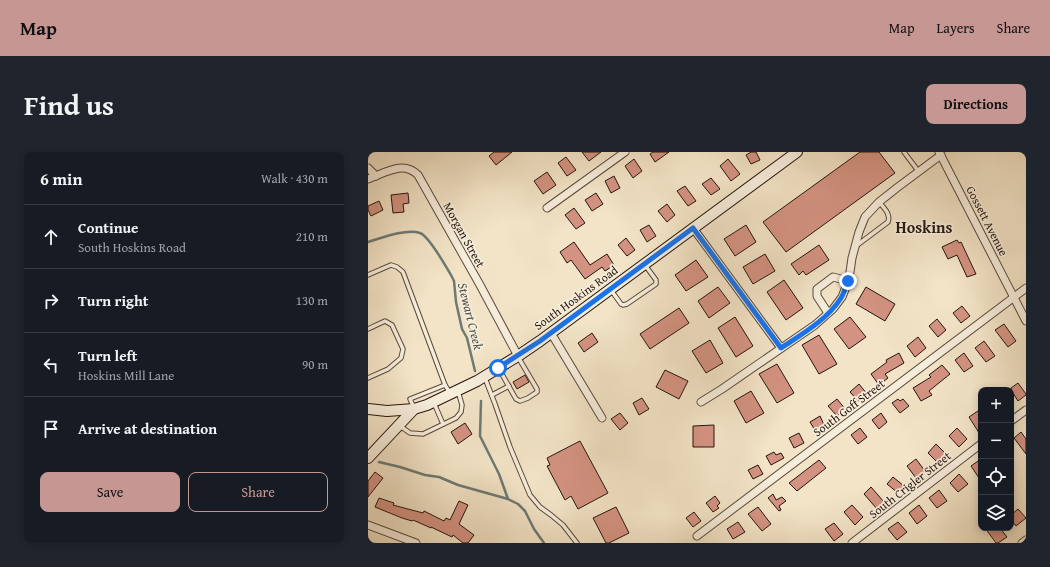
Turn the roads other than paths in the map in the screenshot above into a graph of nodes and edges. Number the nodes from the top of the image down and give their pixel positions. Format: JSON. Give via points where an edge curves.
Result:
{"nodes":[{"id":1,"x":625,"y":152,"type":"edge"},
{"id":2,"x":797,"y":152,"type":"edge"},
{"id":3,"x":904,"y":152,"type":"edge"},
{"id":4,"x":940,"y":154,"type":"edge"},
{"id":5,"x":368,"y":168,"type":"edge"},
{"id":6,"x":918,"y":172,"type":"junction"},
{"id":7,"x":376,"y":176,"type":"junction"},
{"id":8,"x":368,"y":180,"type":"edge"},
{"id":9,"x":878,"y":202,"type":"junction"},
{"id":10,"x":547,"y":208,"type":"dead end"},
{"id":11,"x":693,"y":228,"type":"junction"},
{"id":12,"x":855,"y":246,"type":"junction"},
{"id":13,"x":644,"y":264,"type":"junction"},
{"id":14,"x":368,"y":275,"type":"edge"},
{"id":15,"x":848,"y":281,"type":"junction"},
{"id":16,"x":1026,"y":288,"type":"edge"},
{"id":17,"x":611,"y":289,"type":"junction"},
{"id":18,"x":1014,"y":297,"type":"junction"},
{"id":19,"x":828,"y":313,"type":"junction"},
{"id":20,"x":1026,"y":321,"type":"edge"},
{"id":21,"x":368,"y":329,"type":"edge"},
{"id":22,"x":551,"y":333,"type":"junction"},
{"id":23,"x":781,"y":348,"type":"junction"},
{"id":24,"x":518,"y":356,"type":"junction"},
{"id":25,"x":498,"y":368,"type":"junction"},
{"id":26,"x":484,"y":377,"type":"junction"},
{"id":27,"x":368,"y":378,"type":"edge"},
{"id":28,"x":445,"y":385,"type":"junction"},
{"id":29,"x":509,"y":386,"type":"junction"},
{"id":30,"x":454,"y":392,"type":"junction"},
{"id":31,"x":492,"y":395,"type":"junction"},
{"id":32,"x":434,"y":402,"type":"junction"},
{"id":33,"x":701,"y":402,"type":"dead end"},
{"id":34,"x":368,"y":409,"type":"edge"},
{"id":35,"x":414,"y":409,"type":"junction"},
{"id":36,"x":1026,"y":410,"type":"edge"},
{"id":37,"x":602,"y":418,"type":"dead end"},
{"id":38,"x":1014,"y":419,"type":"edge"},
{"id":39,"x":443,"y":424,"type":"junction"},
{"id":40,"x":399,"y":425,"type":"junction"},
{"id":41,"x":978,"y":446,"type":"edge"},
{"id":42,"x":368,"y":458,"type":"edge"},
{"id":43,"x":368,"y":525,"type":"edge"},
{"id":44,"x":697,"y":536,"type":"dead end"},
{"id":45,"x":400,"y":540,"type":"edge"},
{"id":46,"x":1026,"y":540,"type":"edge"},
{"id":47,"x":416,"y":543,"type":"edge"},
{"id":48,"x":577,"y":543,"type":"edge"},
{"id":49,"x":852,"y":543,"type":"edge"},
{"id":50,"x":1022,"y":543,"type":"edge"}],
"edges":[{"from":1,"to":10,"type":"street"},
{"from":2,"to":11,"type":"street","name":"South Hoskins Road"},
{"from":3,"to":6,"type":"lane"},
{"from":4,"to":6,"type":"street"},
{"from":4,"to":18,"type":"street","name":"Gossett Avenue"},
{"from":5,"to":7,"type":"street"},
{"from":6,"to":9,"type":"street"},
{"from":7,"to":8,"type":"street","name":"Morgan Street"},
{"from":7,"to":24,"type":"street","name":"Morgan Street","via":[[400,168],[410,169],[418,176]]},
{"from":9,"to":12,"type":"street","via":[[865,217]]},
{"from":9,"to":12,"type":"lane","via":[[886,211],[888,222]]},
{"from":11,"to":13,"type":"street","name":"South Hoskins Road"},
{"from":11,"to":23,"type":"street"},
{"from":12,"to":15,"type":"street"},
{"from":13,"to":17,"type":"street","name":"South Hoskins Road"},
{"from":13,"to":17,"type":"lane","via":[[656,280],[656,284],[623,305]]},
{"from":14,"to":28,"type":"lane","via":[[391,265],[403,272]]},
{"from":15,"to":19,"type":"street","via":[[842,297]]},
{"from":15,"to":19,"type":"street","via":[[833,277],[817,289],[817,296]]},
{"from":16,"to":18,"type":"street","name":"South Goff Street"},
{"from":17,"to":22,"type":"street","name":"South Hoskins Road"},
{"from":18,"to":20,"type":"street","name":"Gossett Avenue"},
{"from":18,"to":44,"type":"street","name":"South Goff Street"},
{"from":19,"to":23,"type":"street"},
{"from":21,"to":27,"type":"lane","via":[[385,321],[392,325],[403,349],[402,358],[388,369]]},
{"from":22,"to":24,"type":"street","name":"South Hoskins Road"},
{"from":22,"to":37,"type":"street"},
{"from":23,"to":33,"type":"street"},
{"from":24,"to":25,"type":"street","name":"South Hoskins Road"},
{"from":24,"to":29,"type":"lane","via":[[537,392],[520,401],[516,399]]},
{"from":25,"to":26,"type":"street","name":"South Hoskins Road"},
{"from":25,"to":29,"type":"lane"},
{"from":26,"to":30,"type":"street","name":"South Hoskins Road"},
{"from":26,"to":31,"type":"lane"},
{"from":28,"to":30,"type":"lane"},
{"from":28,"to":35,"type":"lane","via":[[410,399]]},
{"from":29,"to":31,"type":"lane"},
{"from":30,"to":32,"type":"street","name":"South Hoskins Road"},
{"from":30,"to":39,"type":"lane","via":[[462,405],[461,412],[456,418]]},
{"from":31,"to":48,"type":"lane","via":[[530,495],[540,508],[563,525]]},
{"from":32,"to":35,"type":"street","name":"South Hoskins Road"},
{"from":32,"to":39,"type":"lane"},
{"from":34,"to":35,"type":"street"},
{"from":35,"to":40,"type":"street","name":"South Hoskins Road"},
{"from":36,"to":38,"type":"street"},
{"from":39,"to":40,"type":"lane","via":[[423,434],[410,433]]},
{"from":40,"to":42,"type":"street","name":"South Hoskins Road"},
{"from":41,"to":49,"type":"street","name":"South Crigler Street"},
{"from":43,"to":45,"type":"street"},
{"from":45,"to":47,"type":"street"},
{"from":46,"to":50,"type":"street"}]}
